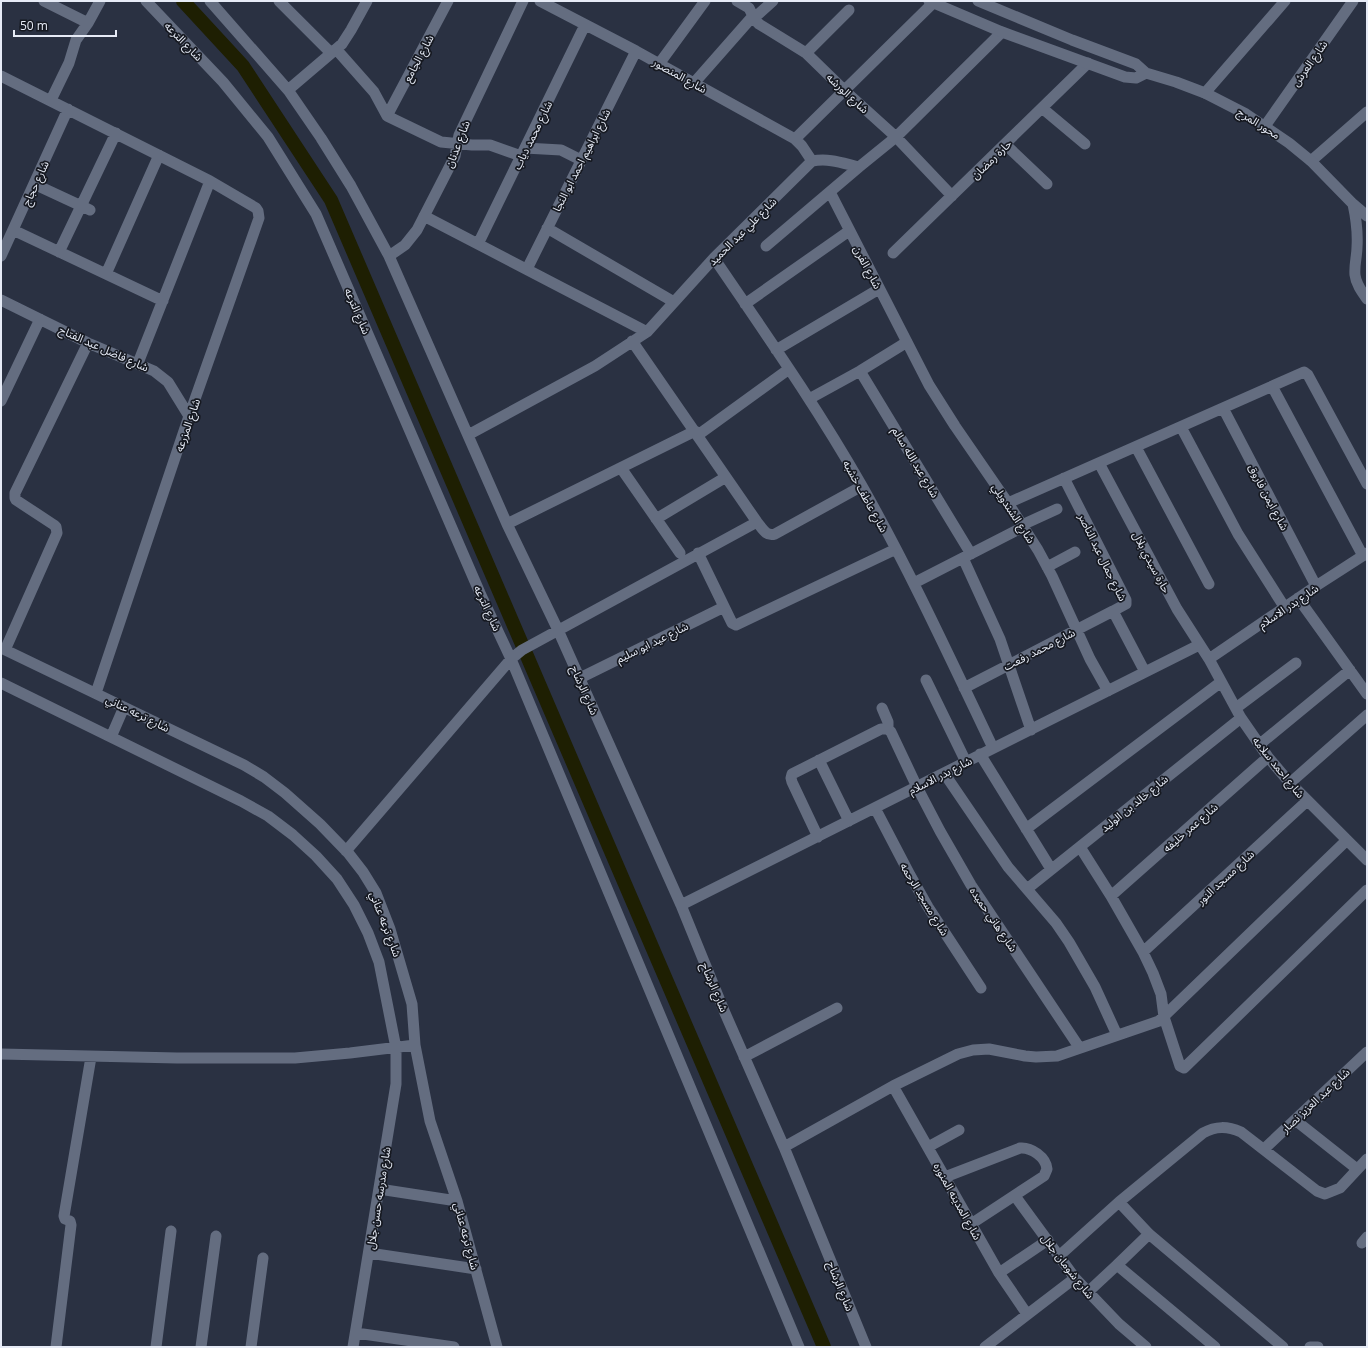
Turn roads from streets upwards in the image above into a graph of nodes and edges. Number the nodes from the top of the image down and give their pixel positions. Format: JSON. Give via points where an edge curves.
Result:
{"nodes":[{"id":1,"x":100,"y":1,"type":"edge"},
{"id":2,"x":146,"y":1,"type":"edge"},
{"id":3,"x":210,"y":1,"type":"edge"},
{"id":4,"x":279,"y":1,"type":"edge"},
{"id":5,"x":367,"y":1,"type":"edge"},
{"id":6,"x":448,"y":1,"type":"edge"},
{"id":7,"x":523,"y":1,"type":"edge"},
{"id":8,"x":540,"y":1,"type":"edge"},
{"id":9,"x":705,"y":1,"type":"edge"},
{"id":10,"x":737,"y":1,"type":"edge"},
{"id":11,"x":773,"y":1,"type":"edge"},
{"id":12,"x":978,"y":1,"type":"edge"},
{"id":13,"x":1285,"y":1,"type":"edge"},
{"id":14,"x":1353,"y":1,"type":"edge"},
{"id":15,"x":49,"y":2,"type":"edge"},
{"id":16,"x":931,"y":2,"type":"edge"},
{"id":17,"x":849,"y":10,"type":"dead end"},
{"id":18,"x":754,"y":17,"type":"junction"},
{"id":19,"x":88,"y":23,"type":"junction"},
{"id":20,"x":585,"y":25,"type":"junction"},
{"id":21,"x":1002,"y":32,"type":"junction"},
{"id":22,"x":334,"y":51,"type":"junction"},
{"id":23,"x":636,"y":51,"type":"junction"},
{"id":24,"x":806,"y":53,"type":"junction"},
{"id":25,"x":1088,"y":63,"type":"junction"},
{"id":26,"x":659,"y":64,"type":"junction"},
{"id":27,"x":1146,"y":73,"type":"junction"},
{"id":28,"x":1,"y":76,"type":"edge"},
{"id":29,"x":694,"y":83,"type":"junction"},
{"id":30,"x":288,"y":90,"type":"junction"},
{"id":31,"x":844,"y":90,"type":"junction"},
{"id":32,"x":1205,"y":94,"type":"junction"},
{"id":33,"x":51,"y":100,"type":"junction"},
{"id":34,"x":1042,"y":108,"type":"junction"},
{"id":35,"x":68,"y":109,"type":"junction"},
{"id":36,"x":1367,"y":112,"type":"edge"},
{"id":37,"x":387,"y":116,"type":"junction"},
{"id":38,"x":1265,"y":126,"type":"junction"},
{"id":39,"x":116,"y":133,"type":"junction"},
{"id":40,"x":896,"y":137,"type":"junction"},
{"id":41,"x":795,"y":139,"type":"junction"},
{"id":42,"x":457,"y":144,"type":"junction"},
{"id":43,"x":1005,"y":144,"type":"junction"},
{"id":44,"x":1085,"y":144,"type":"dead end"},
{"id":45,"x":523,"y":152,"type":"junction"},
{"id":46,"x":159,"y":155,"type":"junction"},
{"id":47,"x":581,"y":160,"type":"junction"},
{"id":48,"x":812,"y":161,"type":"junction"},
{"id":49,"x":1311,"y":161,"type":"junction"},
{"id":50,"x":859,"y":167,"type":"junction"},
{"id":51,"x":210,"y":181,"type":"junction"},
{"id":52,"x":34,"y":184,"type":"junction"},
{"id":53,"x":1047,"y":184,"type":"dead end"},
{"id":54,"x":830,"y":192,"type":"junction"},
{"id":55,"x":952,"y":196,"type":"junction"},
{"id":56,"x":1353,"y":204,"type":"junction"},
{"id":57,"x":86,"y":208,"type":"junction"},
{"id":58,"x":424,"y":216,"type":"junction"},
{"id":59,"x":1367,"y":216,"type":"edge"},
{"id":60,"x":547,"y":228,"type":"junction"},
{"id":61,"x":13,"y":230,"type":"junction"},
{"id":62,"x":849,"y":231,"type":"junction"},
{"id":63,"x":478,"y":244,"type":"junction"},
{"id":64,"x":766,"y":246,"type":"dead end"},
{"id":65,"x":59,"y":252,"type":"junction"},
{"id":66,"x":893,"y":253,"type":"dead end"},
{"id":67,"x":1,"y":256,"type":"edge"},
{"id":68,"x":389,"y":256,"type":"junction"},
{"id":69,"x":714,"y":258,"type":"junction"},
{"id":70,"x":527,"y":269,"type":"junction"},
{"id":71,"x":106,"y":274,"type":"junction"},
{"id":72,"x":879,"y":289,"type":"junction"},
{"id":73,"x":1,"y":300,"type":"edge"},
{"id":74,"x":1367,"y":300,"type":"edge"},
{"id":75,"x":163,"y":301,"type":"junction"},
{"id":76,"x":674,"y":302,"type":"junction"},
{"id":77,"x":745,"y":304,"type":"junction"},
{"id":78,"x":40,"y":319,"type":"junction"},
{"id":79,"x":647,"y":332,"type":"junction"},
{"id":80,"x":632,"y":341,"type":"junction"},
{"id":81,"x":907,"y":342,"type":"junction"},
{"id":82,"x":88,"y":343,"type":"junction"},
{"id":83,"x":776,"y":350,"type":"junction"},
{"id":84,"x":138,"y":363,"type":"junction"},
{"id":85,"x":789,"y":369,"type":"junction"},
{"id":86,"x":860,"y":371,"type":"junction"},
{"id":87,"x":1272,"y":386,"type":"junction"},
{"id":88,"x":810,"y":399,"type":"junction"},
{"id":89,"x":1,"y":400,"type":"edge"},
{"id":90,"x":1223,"y":408,"type":"junction"},
{"id":91,"x":189,"y":416,"type":"junction"},
{"id":92,"x":1181,"y":426,"type":"junction"},
{"id":93,"x":697,"y":433,"type":"junction"},
{"id":94,"x":468,"y":435,"type":"junction"},
{"id":95,"x":1136,"y":447,"type":"junction"},
{"id":96,"x":1099,"y":463,"type":"junction"},
{"id":97,"x":621,"y":468,"type":"junction"},
{"id":98,"x":726,"y":477,"type":"junction"},
{"id":99,"x":1064,"y":478,"type":"junction"},
{"id":100,"x":1367,"y":484,"type":"edge"},
{"id":101,"x":862,"y":486,"type":"junction"},
{"id":102,"x":1008,"y":503,"type":"junction"},
{"id":103,"x":1057,"y":509,"type":"dead end"},
{"id":104,"x":656,"y":518,"type":"junction"},
{"id":105,"x":757,"y":522,"type":"junction"},
{"id":106,"x":507,"y":524,"type":"junction"},
{"id":107,"x":1023,"y":526,"type":"junction"},
{"id":108,"x":896,"y":549,"type":"junction"},
{"id":109,"x":1075,"y":552,"type":"dead end"},
{"id":110,"x":680,"y":553,"type":"dead end"},
{"id":111,"x":698,"y":553,"type":"junction"},
{"id":112,"x":1365,"y":555,"type":"edge"},
{"id":113,"x":967,"y":556,"type":"junction"},
{"id":114,"x":1047,"y":567,"type":"junction"},
{"id":115,"x":914,"y":583,"type":"junction"},
{"id":116,"x":1209,"y":584,"type":"dead end"},
{"id":117,"x":1316,"y":586,"type":"junction"},
{"id":118,"x":1298,"y":598,"type":"junction"},
{"id":119,"x":724,"y":607,"type":"junction"},
{"id":120,"x":1285,"y":608,"type":"junction"},
{"id":121,"x":1113,"y":611,"type":"junction"},
{"id":122,"x":558,"y":630,"type":"junction"},
{"id":123,"x":1077,"y":630,"type":"junction"},
{"id":124,"x":1199,"y":645,"type":"junction"},
{"id":125,"x":3,"y":649,"type":"edge"},
{"id":126,"x":511,"y":659,"type":"junction"},
{"id":127,"x":1209,"y":659,"type":"junction"},
{"id":128,"x":1296,"y":663,"type":"dead end"},
{"id":129,"x":1008,"y":665,"type":"junction"},
{"id":130,"x":1350,"y":670,"type":"junction"},
{"id":131,"x":1145,"y":672,"type":"junction"},
{"id":132,"x":580,"y":678,"type":"junction"},
{"id":133,"x":926,"y":680,"type":"dead end"},
{"id":134,"x":1221,"y":682,"type":"junction"},
{"id":135,"x":1,"y":683,"type":"edge"},
{"id":136,"x":964,"y":688,"type":"junction"},
{"id":137,"x":1108,"y":691,"type":"junction"},
{"id":138,"x":96,"y":693,"type":"junction"},
{"id":139,"x":1367,"y":694,"type":"edge"},
{"id":140,"x":124,"y":707,"type":"junction"},
{"id":141,"x":882,"y":708,"type":"dead end"},
{"id":142,"x":1238,"y":713,"type":"junction"},
{"id":143,"x":1367,"y":715,"type":"edge"},
{"id":144,"x":888,"y":730,"type":"junction"},
{"id":145,"x":1031,"y":730,"type":"junction"},
{"id":146,"x":110,"y":737,"type":"junction"},
{"id":147,"x":1260,"y":744,"type":"junction"},
{"id":148,"x":993,"y":748,"type":"junction"},
{"id":149,"x":980,"y":754,"type":"junction"},
{"id":150,"x":1268,"y":757,"type":"junction"},
{"id":151,"x":818,"y":760,"type":"junction"},
{"id":152,"x":966,"y":762,"type":"junction"},
{"id":153,"x":944,"y":773,"type":"junction"},
{"id":154,"x":1290,"y":784,"type":"junction"},
{"id":155,"x":917,"y":787,"type":"junction"},
{"id":156,"x":1307,"y":801,"type":"junction"},
{"id":157,"x":876,"y":808,"type":"junction"},
{"id":158,"x":849,"y":821,"type":"junction"},
{"id":159,"x":1026,"y":829,"type":"junction"},
{"id":160,"x":818,"y":837,"type":"junction"},
{"id":161,"x":1347,"y":840,"type":"junction"},
{"id":162,"x":1080,"y":847,"type":"junction"},
{"id":163,"x":346,"y":851,"type":"junction"},
{"id":164,"x":1365,"y":855,"type":"edge"},
{"id":165,"x":1052,"y":869,"type":"junction"},
{"id":166,"x":1027,"y":889,"type":"junction"},
{"id":167,"x":1367,"y":890,"type":"edge"},
{"id":168,"x":1111,"y":896,"type":"junction"},
{"id":169,"x":681,"y":905,"type":"junction"},
{"id":170,"x":1143,"y":952,"type":"junction"},
{"id":171,"x":981,"y":988,"type":"dead end"},
{"id":172,"x":836,"y":1008,"type":"dead end"},
{"id":173,"x":1164,"y":1017,"type":"junction"},
{"id":174,"x":1117,"y":1035,"type":"junction"},
{"id":175,"x":415,"y":1045,"type":"junction"},
{"id":176,"x":1080,"y":1047,"type":"junction"},
{"id":177,"x":396,"y":1048,"type":"junction"},
{"id":178,"x":1367,"y":1052,"type":"edge"},
{"id":179,"x":1,"y":1054,"type":"edge"},
{"id":180,"x":90,"y":1057,"type":"junction"},
{"id":181,"x":744,"y":1057,"type":"junction"},
{"id":182,"x":893,"y":1086,"type":"junction"},
{"id":183,"x":1295,"y":1120,"type":"junction"},
{"id":184,"x":959,"y":1130,"type":"dead end"},
{"id":185,"x":784,"y":1147,"type":"junction"},
{"id":186,"x":928,"y":1147,"type":"junction"},
{"id":187,"x":1264,"y":1149,"type":"junction"},
{"id":188,"x":1367,"y":1159,"type":"edge"},
{"id":189,"x":1358,"y":1169,"type":"junction"},
{"id":190,"x":945,"y":1177,"type":"junction"},
{"id":191,"x":379,"y":1189,"type":"junction"},
{"id":192,"x":1015,"y":1196,"type":"junction"},
{"id":193,"x":457,"y":1201,"type":"junction"},
{"id":194,"x":1119,"y":1202,"type":"junction"},
{"id":195,"x":971,"y":1224,"type":"junction"},
{"id":196,"x":171,"y":1231,"type":"dead end"},
{"id":197,"x":1149,"y":1234,"type":"junction"},
{"id":198,"x":216,"y":1236,"type":"dead end"},
{"id":199,"x":1048,"y":1240,"type":"junction"},
{"id":200,"x":369,"y":1253,"type":"junction"},
{"id":201,"x":1059,"y":1256,"type":"junction"},
{"id":202,"x":263,"y":1258,"type":"dead end"},
{"id":203,"x":1118,"y":1265,"type":"junction"},
{"id":204,"x":476,"y":1269,"type":"junction"},
{"id":205,"x":998,"y":1273,"type":"junction"},
{"id":206,"x":1075,"y":1278,"type":"junction"},
{"id":207,"x":1088,"y":1292,"type":"junction"},
{"id":208,"x":1027,"y":1314,"type":"junction"},
{"id":209,"x":356,"y":1333,"type":"junction"},
{"id":210,"x":56,"y":1347,"type":"edge"},
{"id":211,"x":156,"y":1347,"type":"edge"},
{"id":212,"x":201,"y":1347,"type":"edge"},
{"id":213,"x":251,"y":1347,"type":"edge"},
{"id":214,"x":353,"y":1347,"type":"edge"},
{"id":215,"x":454,"y":1347,"type":"edge"},
{"id":216,"x":497,"y":1347,"type":"edge"},
{"id":217,"x":799,"y":1347,"type":"edge"},
{"id":218,"x":866,"y":1347,"type":"edge"},
{"id":219,"x":985,"y":1347,"type":"edge"},
{"id":220,"x":1146,"y":1347,"type":"edge"},
{"id":221,"x":1215,"y":1347,"type":"edge"},
{"id":222,"x":1283,"y":1347,"type":"edge"},
{"id":223,"x":1310,"y":1347,"type":"edge"},
{"id":224,"x":1318,"y":1347,"type":"edge"}],
"edges":[{"from":1,"to":19,"type":"street"},
{"from":2,"to":126,"type":"street","name":"شارع الترعه","via":[[223,82],[268,137],[316,214]]},
{"from":3,"to":30,"type":"street"},
{"from":4,"to":22,"type":"street"},
{"from":5,"to":22,"type":"street","via":[[347,37]]},
{"from":6,"to":37,"type":"street","name":"شارع الجامع"},
{"from":7,"to":42,"type":"street","name":"شارع عدنان"},
{"from":8,"to":20,"type":"street","name":"شارع المنصور"},
{"from":9,"to":26,"type":"street"},
{"from":10,"to":18,"type":"street","name":"شارع الورشه","via":[[749,8]]},
{"from":11,"to":18,"type":"street"},
{"from":12,"to":27,"type":"street","name":"محور المرج","via":[[1136,64]]},
{"from":13,"to":32,"type":"street"},
{"from":14,"to":38,"type":"street","name":"شارع العرش"},
{"from":15,"to":19,"type":"street"},
{"from":16,"to":21,"type":"street","name":"محور المرج"},
{"from":16,"to":31,"type":"street"},
{"from":17,"to":24,"type":"street"},
{"from":18,"to":24,"type":"street","name":"شارع الورشه","via":[[759,24]]},
{"from":18,"to":29,"type":"street"},
{"from":19,"to":33,"type":"street","via":[[76,40],[69,63]]},
{"from":20,"to":23,"type":"street","name":"شارع المنصور"},
{"from":20,"to":45,"type":"street","name":"شارع محمد دياب"},
{"from":21,"to":25,"type":"street","name":"محور المرج"},
{"from":21,"to":40,"type":"street"},
{"from":22,"to":30,"type":"street"},
{"from":22,"to":37,"type":"street","via":[[374,92]]},
{"from":23,"to":26,"type":"street","name":"شارع المنصور"},
{"from":23,"to":47,"type":"street","name":"شارع ابراهيم احمد ابو النجا"},
{"from":24,"to":31,"type":"street","name":"شارع الورشه"},
{"from":25,"to":27,"type":"street","name":"محور المرج","via":[[1130,78]]},
{"from":25,"to":34,"type":"street","name":"حارة رمضان"},
{"from":26,"to":29,"type":"street","name":"شارع المنصور"},
{"from":27,"to":32,"type":"street","name":"محور المرج"},
{"from":28,"to":33,"type":"street","name":"شارع المزرعه"},
{"from":29,"to":41,"type":"street","name":"شارع المنصور"},
{"from":30,"to":68,"type":"street","via":[[351,186]]},
{"from":31,"to":40,"type":"street","name":"شارع الورشه"},
{"from":31,"to":41,"type":"street"},
{"from":32,"to":38,"type":"street","name":"محور المرج"},
{"from":33,"to":35,"type":"street","name":"شارع المزرعه"},
{"from":34,"to":43,"type":"street","name":"حارة رمضان"},
{"from":34,"to":44,"type":"street"},
{"from":35,"to":39,"type":"street","name":"شارع المزرعه"},
{"from":35,"to":52,"type":"street","name":"شارع حجاج"},
{"from":36,"to":49,"type":"street"},
{"from":37,"to":42,"type":"street","via":[[441,142]]},
{"from":38,"to":49,"type":"street","name":"محور المرج"},
{"from":39,"to":46,"type":"street","name":"شارع المزرعه"},
{"from":39,"to":57,"type":"street"},
{"from":40,"to":50,"type":"street"},
{"from":40,"to":55,"type":"street","name":"شارع الورشه"},
{"from":41,"to":48,"type":"street","name":"شارع المنصور"},
{"from":42,"to":45,"type":"street","via":[[490,145]]},
{"from":42,"to":58,"type":"street","name":"شارع عدنان","via":[[455,156]]},
{"from":43,"to":53,"type":"street"},
{"from":43,"to":55,"type":"street","name":"حارة رمضان"},
{"from":45,"to":47,"type":"street","via":[[561,150]]},
{"from":45,"to":63,"type":"street","name":"شارع محمد دياب"},
{"from":46,"to":51,"type":"street","name":"شارع المزرعه"},
{"from":46,"to":71,"type":"street"},
{"from":47,"to":60,"type":"street","name":"شارع ابراهيم احمد ابو النجا"},
{"from":48,"to":50,"type":"street","via":[[824,159]]},
{"from":48,"to":69,"type":"street","name":"شارع علي عبد الحميد"},
{"from":49,"to":56,"type":"street","name":"محور المرج"},
{"from":50,"to":54,"type":"street"},
{"from":51,"to":75,"type":"street"},
{"from":51,"to":91,"type":"street","name":"شارع المزرعه","via":[[256,208],[260,218]]},
{"from":52,"to":57,"type":"street"},
{"from":52,"to":61,"type":"street","name":"شارع حجاج"},
{"from":54,"to":62,"type":"street","name":"شارع الفرن"},
{"from":54,"to":64,"type":"street"},
{"from":55,"to":66,"type":"street","name":"حارة رمضان"},
{"from":56,"to":59,"type":"street","name":"محور المرج"},
{"from":56,"to":74,"type":"street","via":[[1358,235],[1355,276]]},
{"from":57,"to":65,"type":"street"},
{"from":58,"to":63,"type":"street"},
{"from":58,"to":68,"type":"street","name":"شارع عدنان","via":[[412,238]]},
{"from":60,"to":70,"type":"street","name":"شارع ابراهيم احمد ابو النجا"},
{"from":60,"to":76,"type":"street"},
{"from":61,"to":65,"type":"street"},
{"from":61,"to":67,"type":"street","name":"شارع حجاج"},
{"from":62,"to":72,"type":"street","name":"شارع الفرن"},
{"from":62,"to":77,"type":"street"},
{"from":63,"to":70,"type":"street"},
{"from":65,"to":71,"type":"street"},
{"from":68,"to":94,"type":"street"},
{"from":69,"to":76,"type":"street","name":"شارع علي عبد الحميد"},
{"from":69,"to":77,"type":"street","name":"شارع عاطف خشبه"},
{"from":70,"to":79,"type":"street"},
{"from":71,"to":75,"type":"street"},
{"from":72,"to":81,"type":"street","name":"شارع الفرن"},
{"from":72,"to":83,"type":"street"},
{"from":73,"to":78,"type":"street","name":"شارع فاضل عبد الفتاح"},
{"from":75,"to":84,"type":"street"},
{"from":76,"to":79,"type":"street","name":"شارع علي عبد الحميد"},
{"from":77,"to":83,"type":"street","name":"شارع عاطف خشبه"},
{"from":78,"to":82,"type":"street","name":"شارع فاضل عبد الفتاح"},
{"from":78,"to":89,"type":"street"},
{"from":79,"to":80,"type":"street","name":"شارع علي عبد الحميد"},
{"from":80,"to":93,"type":"street"},
{"from":80,"to":94,"type":"street","name":"شارع علي عبد الحميد","via":[[595,366]]},
{"from":81,"to":86,"type":"street"},
{"from":81,"to":102,"type":"street","name":"شارع الشندويلي","via":[[942,406]]},
{"from":82,"to":84,"type":"street","name":"شارع فاضل عبد الفتاح"},
{"from":82,"to":125,"type":"street","via":[[14,492],[16,500],[54,525],[57,533]]},
{"from":83,"to":85,"type":"street","name":"شارع عاطف خشبه"},
{"from":84,"to":91,"type":"street","name":"شارع فاضل عبد الفتاح","via":[[164,378]]},
{"from":85,"to":88,"type":"street","name":"شارع عاطف خشبه"},
{"from":85,"to":93,"type":"street"},
{"from":86,"to":88,"type":"street"},
{"from":86,"to":113,"type":"street","name":"شارع عبد الله سالم"},
{"from":87,"to":90,"type":"street"},
{"from":87,"to":100,"type":"street","via":[[1304,372],[1308,375]]},
{"from":87,"to":112,"type":"street"},
{"from":88,"to":101,"type":"street","name":"شارع عاطف خشبه"},
{"from":90,"to":92,"type":"street"},
{"from":90,"to":117,"type":"street","name":"شارع ايمن فاروق"},
{"from":91,"to":138,"type":"street","name":"شارع المزرعه"},
{"from":92,"to":95,"type":"street"},
{"from":92,"to":120,"type":"street","via":[[1238,534]]},
{"from":93,"to":97,"type":"street"},
{"from":93,"to":98,"type":"street"},
{"from":94,"to":106,"type":"street"},
{"from":95,"to":96,"type":"street"},
{"from":95,"to":116,"type":"street"},
{"from":96,"to":99,"type":"street"},
{"from":96,"to":124,"type":"street","name":"حارة سيدي بلال"},
{"from":97,"to":104,"type":"street"},
{"from":97,"to":106,"type":"street"},
{"from":98,"to":104,"type":"street"},
{"from":98,"to":105,"type":"street"},
{"from":99,"to":102,"type":"street"},
{"from":99,"to":121,"type":"street","name":"شارع جمال عبد الناصر","via":[[1126,600],[1126,604]]},
{"from":101,"to":105,"type":"street","via":[[772,535],[766,534]]},
{"from":101,"to":108,"type":"street","name":"شارع عاطف خشبه"},
{"from":102,"to":107,"type":"street","name":"شارع الشندويلي"},
{"from":103,"to":107,"type":"street"},
{"from":104,"to":110,"type":"street"},
{"from":105,"to":111,"type":"street"},
{"from":106,"to":122,"type":"street"},
{"from":107,"to":113,"type":"street"},
{"from":107,"to":114,"type":"street","name":"شارع الشندويلي"},
{"from":108,"to":115,"type":"street","name":"شارع عاطف خشبه"},
{"from":108,"to":119,"type":"street","via":[[737,625],[732,623]]},
{"from":109,"to":114,"type":"street"},
{"from":111,"to":119,"type":"street"},
{"from":111,"to":122,"type":"street"},
{"from":112,"to":117,"type":"street","name":"شارع بدر الاسلام"},
{"from":113,"to":115,"type":"street"},
{"from":113,"to":129,"type":"street","name":"شارع عبد الله سالم"},
{"from":114,"to":123,"type":"street","name":"شارع الشندويلي"},
{"from":115,"to":136,"type":"street","name":"شارع عاطف خشبه"},
{"from":117,"to":118,"type":"street","name":"شارع بدر الاسلام"},
{"from":118,"to":120,"type":"street","name":"شارع بدر الاسلام"},
{"from":118,"to":130,"type":"street"},
{"from":119,"to":132,"type":"street","name":"شارع عيد ابو سليم"},
{"from":120,"to":127,"type":"street","name":"شارع بدر الاسلام"},
{"from":121,"to":123,"type":"street","name":"شارع محمد رفعت"},
{"from":121,"to":131,"type":"street","name":"شارع جمال عبد الناصر"},
{"from":122,"to":126,"type":"street"},
{"from":122,"to":132,"type":"street","name":"شارع الرشاح"},
{"from":123,"to":129,"type":"street","name":"شارع محمد رفعت"},
{"from":123,"to":137,"type":"street","name":"شارع الشندويلي"},
{"from":124,"to":127,"type":"street","name":"حارة سيدي بلال"},
{"from":124,"to":131,"type":"street","name":"شارع بدر الاسلام"},
{"from":125,"to":138,"type":"street","name":"شارع ترعه عناني"},
{"from":126,"to":163,"type":"street"},
{"from":126,"to":217,"type":"street"},
{"from":127,"to":134,"type":"street","name":"شارع احمد سلامه"},
{"from":128,"to":142,"type":"street","name":"شارع خالد بن الوليد"},
{"from":129,"to":136,"type":"street","name":"شارع محمد رفعت"},
{"from":129,"to":145,"type":"street","name":"شارع عبد الله سالم"},
{"from":130,"to":139,"type":"street"},
{"from":130,"to":147,"type":"street"},
{"from":131,"to":137,"type":"street","name":"شارع بدر الاسلام"},
{"from":132,"to":169,"type":"street","name":"شارع الرشاح"},
{"from":133,"to":152,"type":"street"},
{"from":134,"to":142,"type":"street","name":"شارع احمد سلامه"},
{"from":134,"to":159,"type":"street"},
{"from":135,"to":146,"type":"street","name":"شارع ترعه عناني"},
{"from":136,"to":148,"type":"street","name":"شارع عاطف خشبه"},
{"from":137,"to":145,"type":"street","name":"شارع بدر الاسلام"},
{"from":138,"to":140,"type":"street","name":"شارع ترعه عناني"},
{"from":140,"to":146,"type":"street"},
{"from":140,"to":163,"type":"street","name":"شارع ترعه عناني","via":[[264,777],[320,824]]},
{"from":141,"to":144,"type":"street","name":"شارع هاني حميده","via":[[888,722]]},
{"from":142,"to":147,"type":"street","name":"شارع احمد سلامه"},
{"from":142,"to":162,"type":"street","name":"شارع خالد بن الوليد"},
{"from":143,"to":154,"type":"street"},
{"from":144,"to":151,"type":"street","via":[[881,729]]},
{"from":144,"to":155,"type":"street","name":"شارع هاني حميده"},
{"from":145,"to":148,"type":"street","name":"شارع بدر الاسلام"},
{"from":146,"to":177,"type":"street","name":"شارع ترعه عناني","via":[[268,816],[293,834],[316,856],[337,879],[368,933],[379,962]]},
{"from":147,"to":150,"type":"street","name":"شارع احمد سلامه"},
{"from":148,"to":149,"type":"street","name":"شارع بدر الاسلام"},
{"from":149,"to":152,"type":"street","name":"شارع بدر الاسلام"},
{"from":149,"to":159,"type":"street"},
{"from":150,"to":154,"type":"street","name":"شارع احمد سلامه"},
{"from":150,"to":168,"type":"street","name":"شارع عمر خليفه"},
{"from":151,"to":158,"type":"street"},
{"from":151,"to":160,"type":"street","via":[[792,774],[791,778]]},
{"from":152,"to":153,"type":"street","name":"شارع بدر الاسلام"},
{"from":153,"to":155,"type":"street","name":"شارع بدر الاسلام"},
{"from":153,"to":166,"type":"street","via":[[1008,867]]},
{"from":154,"to":156,"type":"street","name":"شارع احمد سلامه"},
{"from":155,"to":157,"type":"street","name":"شارع بدر الاسلام"},
{"from":155,"to":176,"type":"street","name":"شارع هاني حميده","via":[[971,886]]},
{"from":156,"to":161,"type":"street","name":"شارع احمد سلامه"},
{"from":156,"to":170,"type":"street","name":"شارع مسجد النور"},
{"from":157,"to":158,"type":"street","name":"شارع بدر الاسلام"},
{"from":157,"to":171,"type":"street","name":"شارع مسجد الرحمه","via":[[928,906]]},
{"from":158,"to":160,"type":"street","name":"شارع بدر الاسلام"},
{"from":159,"to":165,"type":"street"},
{"from":160,"to":169,"type":"street","name":"شارع بدر الاسلام"},
{"from":161,"to":164,"type":"street","name":"شارع احمد سلامه"},
{"from":161,"to":173,"type":"street"},
{"from":162,"to":165,"type":"street","name":"شارع خالد بن الوليد"},
{"from":162,"to":168,"type":"street"},
{"from":163,"to":175,"type":"street","name":"شارع ترعه عناني","via":[[376,893],[390,929],[412,1004]]},
{"from":165,"to":166,"type":"street","name":"شارع خالد بن الوليد"},
{"from":166,"to":174,"type":"street","via":[[1069,942],[1095,987]]},
{"from":167,"to":173,"type":"street","via":[[1184,1068],[1180,1066]]},
{"from":168,"to":170,"type":"street"},
{"from":169,"to":181,"type":"street","name":"شارع الرشاح"},
{"from":170,"to":173,"type":"street","via":[[1157,984]]},
{"from":172,"to":181,"type":"street"},
{"from":173,"to":174,"type":"street","via":[[1155,1023]]},
{"from":174,"to":176,"type":"street"},
{"from":175,"to":177,"type":"street"},
{"from":175,"to":193,"type":"street","name":"شارع ترعه عناني","via":[[430,1121]]},
{"from":176,"to":182,"type":"street","via":[[1058,1056],[1047,1057],[1025,1056],[989,1049],[973,1050],[944,1060]]},
{"from":177,"to":180,"type":"street","via":[[295,1058]]},
{"from":177,"to":191,"type":"street","name":"شارع مدرسه حسن جلال","via":[[396,1084]]},
{"from":178,"to":183,"type":"street","name":"شارع عبد العزيز نصار"},
{"from":179,"to":180,"type":"street"},
{"from":180,"to":210,"type":"street","via":[[64,1216],[71,1225]]},
{"from":181,"to":185,"type":"street","name":"شارع الرشاح"},
{"from":182,"to":185,"type":"street"},
{"from":182,"to":186,"type":"street","name":"شارع المدينه المنوره"},
{"from":183,"to":187,"type":"street","name":"شارع عبد العزيز نصار"},
{"from":183,"to":189,"type":"street"},
{"from":184,"to":186,"type":"street"},
{"from":185,"to":218,"type":"street","name":"شارع الرشاح"},
{"from":186,"to":190,"type":"street","name":"شارع المدينه المنوره"},
{"from":187,"to":189,"type":"street","via":[[1317,1191],[1325,1194],[1340,1188]]},
{"from":187,"to":194,"type":"street","via":[[1234,1128],[1210,1129]]},
{"from":188,"to":189,"type":"street"},
{"from":190,"to":192,"type":"street","via":[[1020,1148],[1030,1149],[1045,1161],[1047,1169],[1044,1176]]},
{"from":190,"to":195,"type":"street","name":"شارع المدينه المنوره"},
{"from":191,"to":193,"type":"street"},
{"from":191,"to":200,"type":"street","name":"شارع مدرسه حسن جلال"},
{"from":192,"to":195,"type":"street"},
{"from":192,"to":199,"type":"street","name":"شارع شومان جلال"},
{"from":193,"to":204,"type":"street","name":"شارع ترعه عناني"},
{"from":194,"to":197,"type":"street"},
{"from":194,"to":201,"type":"street"},
{"from":195,"to":205,"type":"street","name":"شارع المدينه المنوره"},
{"from":196,"to":211,"type":"street"},
{"from":197,"to":203,"type":"street"},
{"from":197,"to":222,"type":"street"},
{"from":198,"to":212,"type":"street"},
{"from":199,"to":201,"type":"street","name":"شارع شومان جلال"},
{"from":199,"to":205,"type":"street"},
{"from":200,"to":204,"type":"street"},
{"from":200,"to":209,"type":"street","name":"شارع مدرسه حسن جلال"},
{"from":201,"to":206,"type":"street","name":"شارع شومان جلال"},
{"from":202,"to":213,"type":"street"},
{"from":203,"to":207,"type":"street"},
{"from":203,"to":221,"type":"street"},
{"from":204,"to":216,"type":"street","name":"شارع ترعه عناني"},
{"from":205,"to":208,"type":"street","name":"شارع المدينه المنوره"},
{"from":206,"to":207,"type":"street","name":"شارع شومان جلال"},
{"from":206,"to":208,"type":"street"},
{"from":207,"to":220,"type":"street","name":"شارع شومان جلال"},
{"from":208,"to":219,"type":"street"},
{"from":209,"to":214,"type":"street","name":"شارع مدرسه حسن جلال"},
{"from":209,"to":215,"type":"street"},
{"from":223,"to":224,"type":"street"}]}
